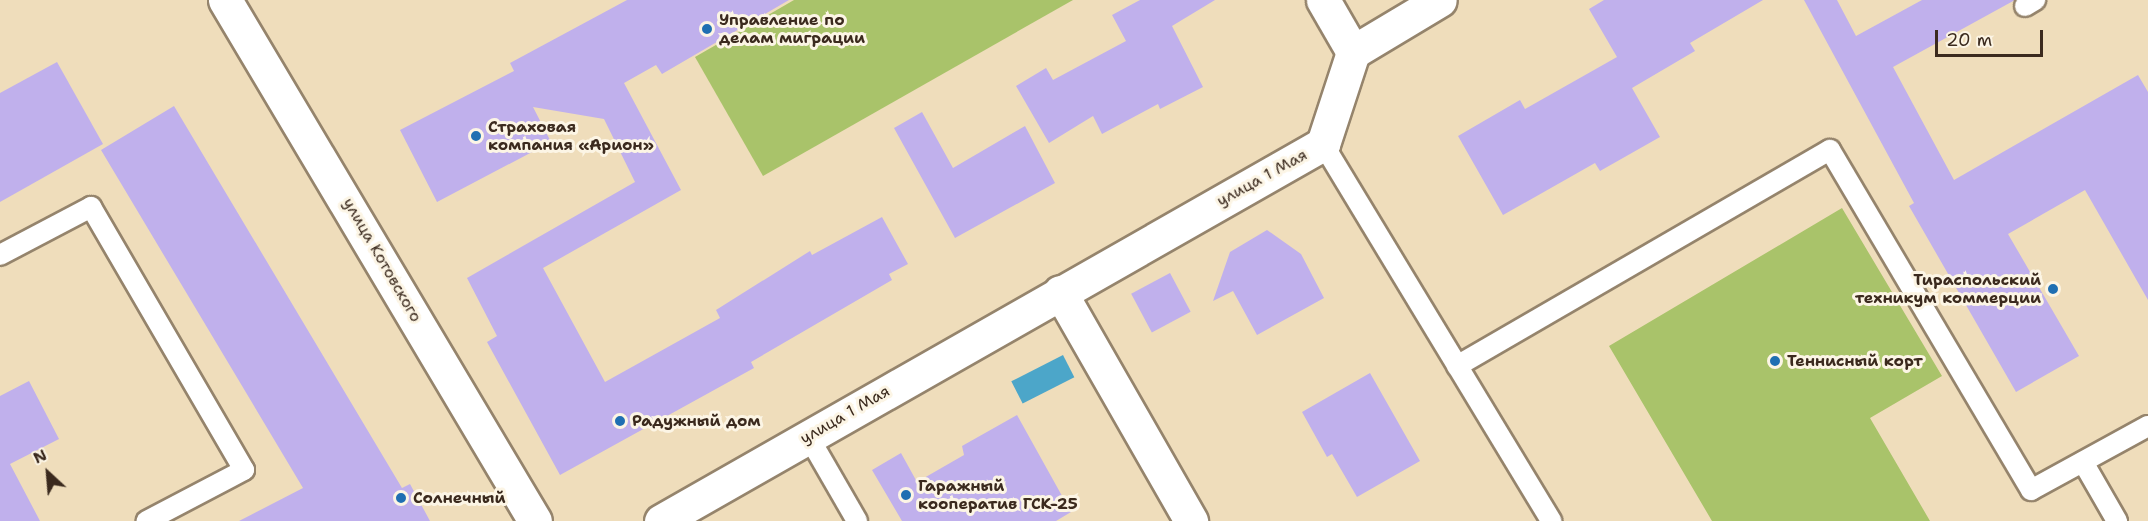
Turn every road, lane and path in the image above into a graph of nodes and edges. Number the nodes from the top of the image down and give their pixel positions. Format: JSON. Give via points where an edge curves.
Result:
{"nodes":[{"id":1,"x":225,"y":0,"type":"edge"},
{"id":2,"x":1323,"y":0,"type":"edge"},
{"id":3,"x":1440,"y":0,"type":"edge"},
{"id":4,"x":1353,"y":52,"type":"junction"},
{"id":5,"x":1323,"y":144,"type":"junction"},
{"id":6,"x":0,"y":255,"type":"edge"},
{"id":7,"x":1060,"y":292,"type":"junction"},
{"id":8,"x":1457,"y":366,"type":"junction"},
{"id":9,"x":2148,"y":426,"type":"edge"},
{"id":10,"x":808,"y":436,"type":"junction"},
{"id":11,"x":2083,"y":462,"type":"junction"},
{"id":12,"x":147,"y":521,"type":"edge"},
{"id":13,"x":535,"y":521,"type":"edge"},
{"id":14,"x":661,"y":521,"type":"edge"},
{"id":15,"x":857,"y":521,"type":"edge"},
{"id":16,"x":1191,"y":521,"type":"edge"},
{"id":17,"x":1551,"y":521,"type":"edge"},
{"id":18,"x":2117,"y":521,"type":"edge"}],
"edges":[{"from":1,"to":13,"type":"street","name":"улица Котовского"},
{"from":2,"to":4,"type":"street"},
{"from":3,"to":4,"type":"street"},
{"from":4,"to":5,"type":"street","name":"улица 1 Мая"},
{"from":5,"to":7,"type":"street","name":"улица 1 Мая"},
{"from":5,"to":8,"type":"lane"},
{"from":6,"to":12,"type":"lane","via":[[91,207],[244,470]]},
{"from":7,"to":10,"type":"street","name":"улица 1 Мая"},
{"from":7,"to":16,"type":"street"},
{"from":8,"to":11,"type":"lane","via":[[1830,150],[2031,490]]},
{"from":8,"to":17,"type":"lane"},
{"from":9,"to":11,"type":"lane"},
{"from":10,"to":14,"type":"street","name":"улица 1 Мая"},
{"from":10,"to":15,"type":"lane"},
{"from":11,"to":18,"type":"lane"}]}
